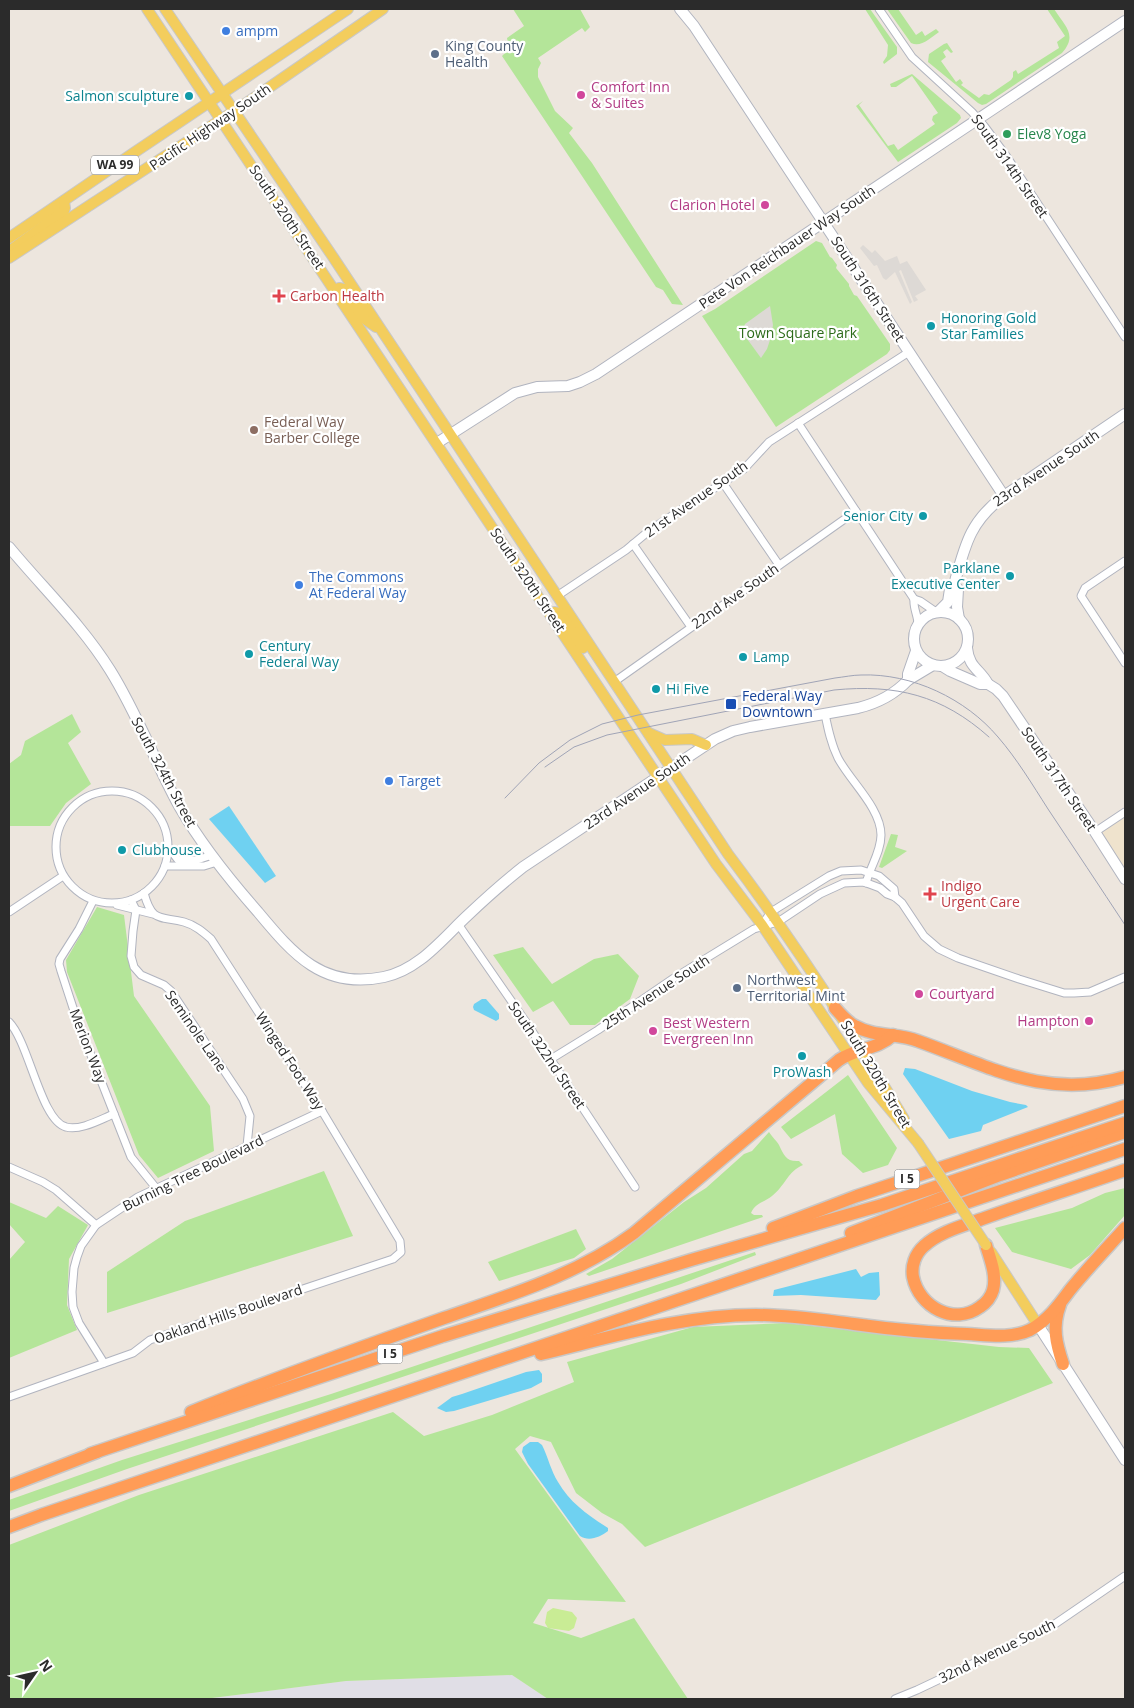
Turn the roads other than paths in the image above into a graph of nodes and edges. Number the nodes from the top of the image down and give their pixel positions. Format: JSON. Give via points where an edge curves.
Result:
{"nodes":[{"id":1,"x":147,"y":9,"type":"edge"},
{"id":2,"x":165,"y":9,"type":"edge"},
{"id":3,"x":348,"y":9,"type":"edge"},
{"id":4,"x":680,"y":9,"type":"edge"},
{"id":5,"x":880,"y":9,"type":"edge"},
{"id":6,"x":380,"y":10,"type":"edge"},
{"id":7,"x":1125,"y":21,"type":"edge"},
{"id":8,"x":222,"y":93,"type":"junction"},
{"id":9,"x":210,"y":102,"type":"junction"},
{"id":10,"x":234,"y":110,"type":"junction"},
{"id":11,"x":221,"y":119,"type":"junction"},
{"id":12,"x":979,"y":119,"type":"junction"},
{"id":13,"x":64,"y":201,"type":"junction"},
{"id":14,"x":823,"y":222,"type":"junction"},
{"id":15,"x":9,"y":238,"type":"edge"},
{"id":16,"x":9,"y":251,"type":"edge"},
{"id":17,"x":9,"y":258,"type":"edge"},
{"id":18,"x":336,"y":291,"type":"junction"},
{"id":19,"x":381,"y":331,"type":"junction"},
{"id":20,"x":1125,"y":337,"type":"edge"},
{"id":21,"x":909,"y":352,"type":"junction"},
{"id":22,"x":1125,"y":414,"type":"edge"},
{"id":23,"x":798,"y":423,"type":"junction"},
{"id":24,"x":450,"y":435,"type":"junction"},
{"id":25,"x":437,"y":443,"type":"junction"},
{"id":26,"x":723,"y":483,"type":"junction"},
{"id":27,"x":1004,"y":496,"type":"junction"},
{"id":28,"x":856,"y":511,"type":"junction"},
{"id":29,"x":633,"y":544,"type":"junction"},
{"id":30,"x":9,"y":548,"type":"edge"},
{"id":31,"x":506,"y":548,"type":"junction"},
{"id":32,"x":1125,"y":561,"type":"edge"},
{"id":33,"x":779,"y":565,"type":"junction"},
{"id":34,"x":954,"y":585,"type":"junction"},
{"id":35,"x":557,"y":596,"type":"junction"},
{"id":36,"x":914,"y":599,"type":"junction"},
{"id":37,"x":937,"y":612,"type":"junction"},
{"id":38,"x":550,"y":613,"type":"junction"},
{"id":39,"x":959,"y":619,"type":"junction"},
{"id":40,"x":918,"y":624,"type":"junction"},
{"id":41,"x":691,"y":627,"type":"junction"},
{"id":42,"x":967,"y":648,"type":"junction"},
{"id":43,"x":916,"y":651,"type":"junction"},
{"id":44,"x":1125,"y":663,"type":"edge"},
{"id":45,"x":938,"y":666,"type":"junction"},
{"id":46,"x":604,"y":667,"type":"junction"},
{"id":47,"x":908,"y":680,"type":"junction"},
{"id":48,"x":614,"y":682,"type":"junction"},
{"id":49,"x":988,"y":684,"type":"junction"},
{"id":50,"x":825,"y":714,"type":"junction"},
{"id":51,"x":646,"y":731,"type":"junction"},
{"id":52,"x":706,"y":745,"type":"junction"},
{"id":53,"x":672,"y":768,"type":"junction"},
{"id":54,"x":659,"y":778,"type":"junction"},
{"id":55,"x":1125,"y":812,"type":"edge"},
{"id":56,"x":1095,"y":832,"type":"junction"},
{"id":57,"x":168,"y":848,"type":"junction"},
{"id":58,"x":214,"y":859,"type":"junction"},
{"id":59,"x":165,"y":866,"type":"junction"},
{"id":60,"x":869,"y":872,"type":"junction"},
{"id":61,"x":63,"y":876,"type":"junction"},
{"id":62,"x":1125,"y":879,"type":"edge"},
{"id":63,"x":866,"y":883,"type":"junction"},
{"id":64,"x":144,"y":893,"type":"junction"},
{"id":65,"x":896,"y":896,"type":"junction"},
{"id":66,"x":131,"y":900,"type":"junction"},
{"id":67,"x":93,"y":901,"type":"junction"},
{"id":68,"x":112,"y":904,"type":"junction"},
{"id":69,"x":136,"y":910,"type":"junction"},
{"id":70,"x":9,"y":912,"type":"edge"},
{"id":71,"x":771,"y":912,"type":"junction"},
{"id":72,"x":153,"y":914,"type":"junction"},
{"id":73,"x":778,"y":922,"type":"junction"},
{"id":74,"x":458,"y":924,"type":"junction"},
{"id":75,"x":762,"y":925,"type":"junction"},
{"id":76,"x":1125,"y":977,"type":"edge"},
{"id":77,"x":369,"y":979,"type":"joint"},
{"id":78,"x":835,"y":1008,"type":"junction"},
{"id":79,"x":9,"y":1022,"type":"edge"},
{"id":80,"x":893,"y":1036,"type":"junction"},
{"id":81,"x":863,"y":1051,"type":"junction"},
{"id":82,"x":848,"y":1054,"type":"junction"},
{"id":83,"x":551,"y":1059,"type":"junction"},
{"id":84,"x":1125,"y":1077,"type":"edge"},
{"id":85,"x":1125,"y":1106,"type":"edge"},
{"id":86,"x":322,"y":1111,"type":"junction"},
{"id":87,"x":114,"y":1114,"type":"junction"},
{"id":88,"x":1125,"y":1123,"type":"edge"},
{"id":89,"x":1125,"y":1132,"type":"edge"},
{"id":90,"x":918,"y":1143,"type":"junction"},
{"id":91,"x":247,"y":1146,"type":"junction"},
{"id":92,"x":1125,"y":1149,"type":"edge"},
{"id":93,"x":9,"y":1167,"type":"edge"},
{"id":94,"x":1125,"y":1170,"type":"edge"},
{"id":95,"x":635,"y":1187,"type":"dead end"},
{"id":96,"x":156,"y":1188,"type":"junction"},
{"id":97,"x":96,"y":1225,"type":"junction"},
{"id":98,"x":1125,"y":1228,"type":"edge"},
{"id":99,"x":986,"y":1245,"type":"junction"},
{"id":100,"x":394,"y":1259,"type":"joint"},
{"id":101,"x":691,"y":1260,"type":"junction"},
{"id":102,"x":721,"y":1285,"type":"junction"},
{"id":103,"x":1060,"y":1305,"type":"junction"},
{"id":104,"x":1038,"y":1325,"type":"junction"},
{"id":105,"x":104,"y":1363,"type":"junction"},
{"id":106,"x":1063,"y":1364,"type":"junction"},
{"id":107,"x":461,"y":1374,"type":"junction"},
{"id":108,"x":9,"y":1397,"type":"edge"},
{"id":109,"x":90,"y":1454,"type":"junction"},
{"id":110,"x":1125,"y":1460,"type":"edge"},
{"id":111,"x":9,"y":1486,"type":"edge"},
{"id":112,"x":9,"y":1527,"type":"edge"},
{"id":113,"x":1125,"y":1576,"type":"edge"},
{"id":114,"x":917,"y":1690,"type":"junction"},
{"id":115,"x":895,"y":1699,"type":"edge"},
{"id":116,"x":907,"y":1699,"type":"edge"}],
"edges":[{"from":1,"to":9,"type":"main road","name":"South 320th Street"},
{"from":2,"to":8,"type":"main road","name":"South 320th Street"},
{"from":3,"to":8,"type":"main road","name":"Pacific Highway South","number":"WA 99"},
{"from":4,"to":14,"type":"street","name":"South 316th Street"},
{"from":5,"to":12,"type":"street","name":"South 314th Street","via":[[912,57]]},
{"from":6,"to":10,"type":"main road","name":"Pacific Highway South","number":"WA 99"},
{"from":7,"to":12,"type":"street","name":"Pete Von Reichbauer Way South"},
{"from":8,"to":9,"type":"main road","name":"Pacific Highway South","number":"WA 99"},
{"from":8,"to":10,"type":"main road","name":"South 320th Street"},
{"from":9,"to":11,"type":"main road","name":"South 320th Street"},
{"from":9,"to":13,"type":"main road","name":"Pacific Highway South","number":"WA 99"},
{"from":10,"to":11,"type":"main road","name":"Pacific Highway South","number":"WA 99"},
{"from":10,"to":19,"type":"main road","name":"South 320th Street"},
{"from":11,"to":17,"type":"main road","name":"Pacific Highway South","number":"WA 99"},
{"from":11,"to":18,"type":"main road","name":"South 320th Street"},
{"from":12,"to":14,"type":"street","name":"Pete Von Reichbauer Way South"},
{"from":12,"to":20,"type":"street","name":"South 314th Street"},
{"from":13,"to":15,"type":"main road","name":"Pacific Highway South","number":"WA 99"},
{"from":13,"to":16,"type":"main road","via":[[64,211]]},
{"from":14,"to":21,"type":"street","name":"South 316th Street"},
{"from":14,"to":24,"type":"street","name":"Pete Von Reichbauer Way South","via":[[591,377],[568,386],[537,387],[515,393]]},
{"from":18,"to":19,"type":"main road","via":[[344,289],[363,318]]},
{"from":18,"to":25,"type":"main road","name":"South 320th Street"},
{"from":19,"to":24,"type":"main road","name":"South 320th Street"},
{"from":21,"to":23,"type":"street","name":"21st Avenue South"},
{"from":21,"to":27,"type":"street","name":"South 316th Street"},
{"from":22,"to":27,"type":"street","name":"23rd Avenue South"},
{"from":23,"to":26,"type":"street","name":"21st Avenue South","via":[[769,442],[744,469]]},
{"from":23,"to":28,"type":"street"},
{"from":24,"to":25,"type":"street","name":"Pete Von Reichbauer Way South"},
{"from":24,"to":35,"type":"main road","name":"South 320th Street"},
{"from":25,"to":31,"type":"main road","name":"South 320th Street"},
{"from":26,"to":29,"type":"street","name":"21st Avenue South"},
{"from":26,"to":33,"type":"street"},
{"from":27,"to":34,"type":"street","name":"23rd Avenue South","via":[[991,505],[974,526]]},
{"from":28,"to":33,"type":"street","name":"22nd Ave South"},
{"from":28,"to":36,"type":"street"},
{"from":29,"to":35,"type":"street","name":"21st Avenue South"},
{"from":29,"to":41,"type":"street"},
{"from":30,"to":58,"type":"street","name":"South 324th Street","via":[[73,620],[110,670],[178,803]]},
{"from":31,"to":35,"type":"main road","via":[[522,559],[547,596]]},
{"from":31,"to":38,"type":"main road","name":"South 320th Street"},
{"from":32,"to":44,"type":"street","via":[[1088,586],[1082,594],[1082,599]]},
{"from":33,"to":41,"type":"street","name":"22nd Ave South"},
{"from":34,"to":37,"type":"street","name":"23rd Avenue South","via":[[948,602]]},
{"from":34,"to":39,"type":"street","name":"23rd Avenue South","via":[[958,590],[956,607]]},
{"from":35,"to":46,"type":"main road","name":"South 320th Street"},
{"from":36,"to":37,"type":"street"},
{"from":36,"to":40,"type":"street"},
{"from":37,"to":39,"type":"street"},
{"from":37,"to":40,"type":"street"},
{"from":38,"to":46,"type":"main road","via":[[560,613],[586,652]]},
{"from":38,"to":54,"type":"main road","name":"South 320th Street"},
{"from":39,"to":42,"type":"street","via":[[966,628]]},
{"from":40,"to":43,"type":"street","via":[[914,640]]},
{"from":41,"to":48,"type":"street","name":"22nd Ave South"},
{"from":42,"to":45,"type":"street","via":[[954,663]]},
{"from":42,"to":49,"type":"street","name":"South 317th Street","via":[[971,664]]},
{"from":43,"to":45,"type":"street","via":[[920,657]]},
{"from":43,"to":47,"type":"street"},
{"from":45,"to":47,"type":"street"},
{"from":45,"to":49,"type":"street","name":"South 317th Street","via":[[980,684]]},
{"from":46,"to":48,"type":"main road","name":"South 320th Street"},
{"from":47,"to":50,"type":"street","name":"23rd Avenue South","via":[[893,694],[874,704]]},
{"from":48,"to":51,"type":"main road","name":"South 320th Street"},
{"from":49,"to":56,"type":"street","name":"South 317th Street","via":[[1003,696]]},
{"from":50,"to":52,"type":"street","name":"23rd Avenue South","via":[[742,728]]},
{"from":50,"to":60,"type":"street","via":[[838,758],[879,822],[880,844]]},
{"from":51,"to":52,"type":"main road","via":[[665,740],[692,739]]},
{"from":51,"to":53,"type":"main road","name":"South 320th Street"},
{"from":52,"to":53,"type":"street","name":"23rd Avenue South"},
{"from":53,"to":54,"type":"street","name":"23rd Avenue South"},
{"from":53,"to":71,"type":"main road","name":"South 320th Street","via":[[728,854]]},
{"from":54,"to":74,"type":"street","name":"23rd Avenue South","via":[[535,859],[499,886]]},
{"from":54,"to":75,"type":"main road","name":"South 320th Street","via":[[716,864]]},
{"from":55,"to":56,"type":"street"},
{"from":56,"to":62,"type":"street","name":"South 317th Street"},
{"from":57,"to":58,"type":"street","via":[[178,860]]},
{"from":57,"to":59,"type":"street"},
{"from":57,"to":61,"type":"street","via":[[165,827],[153,808],[132,794],[101,791],[79,801],[62,819],[55,847]]},
{"from":58,"to":59,"type":"street","via":[[204,866]]},
{"from":58,"to":77,"type":"street","name":"South 324th Street","via":[[297,956],[320,971],[349,979]]},
{"from":59,"to":64,"type":"street","via":[[158,880]]},
{"from":60,"to":63,"type":"street"},
{"from":60,"to":65,"type":"street","via":[[894,888]]},
{"from":60,"to":71,"type":"street","via":[[852,870],[829,876]]},
{"from":61,"to":67,"type":"street","via":[[75,890]]},
{"from":61,"to":70,"type":"street"},
{"from":63,"to":65,"type":"street"},
{"from":63,"to":73,"type":"street","via":[[844,883],[832,888]]},
{"from":64,"to":66,"type":"street"},
{"from":64,"to":72,"type":"street","via":[[147,907]]},
{"from":65,"to":76,"type":"street","via":[[928,940],[958,958],[1064,993],[1090,992]]},
{"from":66,"to":68,"type":"street"},
{"from":66,"to":69,"type":"street"},
{"from":67,"to":68,"type":"street"},
{"from":67,"to":87,"type":"street","name":"Merion Way","via":[[59,964]]},
{"from":68,"to":69,"type":"street","name":"Winged Foot Way"},
{"from":69,"to":72,"type":"street","name":"Winged Foot Way"},
{"from":69,"to":91,"type":"street","name":"Seminole Lane","via":[[132,931],[134,968],[171,991],[243,1099],[250,1116]]},
{"from":71,"to":73,"type":"main road","name":"South 320th Street"},
{"from":71,"to":75,"type":"street"},
{"from":72,"to":86,"type":"street","name":"Winged Foot Way","via":[[194,926],[211,939]]},
{"from":73,"to":75,"type":"street"},
{"from":73,"to":78,"type":"main road","name":"South 320th Street"},
{"from":74,"to":77,"type":"street","name":"23rd Avenue South","via":[[409,966],[386,977]]},
{"from":74,"to":83,"type":"street","name":"South 322nd Street"},
{"from":75,"to":82,"type":"main road","name":"South 320th Street"},
{"from":75,"to":83,"type":"street","name":"25th Avenue South"},
{"from":78,"to":80,"type":"highway","via":[[855,1026]]},
{"from":78,"to":81,"type":"main road","name":"South 320th Street"},
{"from":79,"to":87,"type":"street","via":[[18,1035],[50,1114],[58,1123],[75,1127]]},
{"from":80,"to":81,"type":"highway"},
{"from":80,"to":84,"type":"highway","via":[[917,1040],[1002,1073],[1048,1084],[1092,1084]]},
{"from":81,"to":82,"type":"highway"},
{"from":81,"to":90,"type":"main road","name":"South 320th Street"},
{"from":82,"to":90,"type":"main road","name":"South 320th Street"},
{"from":82,"to":109,"type":"highway","via":[[634,1233],[580,1267],[258,1385]]},
{"from":83,"to":95,"type":"street","name":"South 322nd Street"},
{"from":85,"to":101,"type":"highway","number":"I 5","via":[[857,1196]]},
{"from":86,"to":91,"type":"street","name":"Burning Tree Boulevard"},
{"from":86,"to":100,"type":"street","name":"Winged Foot Way","via":[[400,1241],[401,1252]]},
{"from":87,"to":96,"type":"street","name":"Merion Way","via":[[131,1157]]},
{"from":88,"to":101,"type":"highway","via":[[882,1205]]},
{"from":89,"to":102,"type":"highway","via":[[1000,1175]]},
{"from":90,"to":99,"type":"main road","name":"South 320th Street","bridge":true},
{"from":91,"to":96,"type":"street","name":"Burning Tree Boulevard"},
{"from":92,"to":102,"type":"highway"},
{"from":93,"to":97,"type":"street","via":[[56,1190]]},
{"from":94,"to":99,"type":"highway","via":[[996,1214],[932,1240],[920,1250],[913,1270],[919,1291],[929,1304],[946,1314],[958,1315],[986,1303],[994,1282]]},
{"from":96,"to":97,"type":"street","name":"Burning Tree Boulevard"},
{"from":97,"to":105,"type":"street","name":"Burning Tree Boulevard","via":[[79,1252],[72,1292],[79,1323]]},
{"from":98,"to":103,"type":"highway"},
{"from":99,"to":104,"type":"main road","name":"South 320th Street"},
{"from":100,"to":105,"type":"street","name":"Oakland Hills Boulevard","via":[[150,1340],[133,1352]]},
{"from":101,"to":109,"type":"highway","number":"I 5","via":[[443,1336]]},
{"from":102,"to":107,"type":"highway"},
{"from":103,"to":104,"type":"highway"},
{"from":103,"to":106,"type":"highway","via":[[1054,1328]]},
{"from":104,"to":106,"type":"street","name":"South 320th Street"},
{"from":104,"to":107,"type":"highway","via":[[1021,1333],[995,1336],[756,1315],[692,1319]]},
{"from":105,"to":108,"type":"street","name":"Oakland Hills Boulevard"},
{"from":106,"to":110,"type":"street","name":"South 320th Street"},
{"from":107,"to":112,"type":"highway"},
{"from":109,"to":111,"type":"highway","number":"I 5"},
{"from":113,"to":114,"type":"street","name":"32nd Avenue South","via":[[1052,1626]]},
{"from":114,"to":115,"type":"street","name":"32nd Avenue South"},
{"from":114,"to":116,"type":"street","name":"32nd Avenue South"}]}
